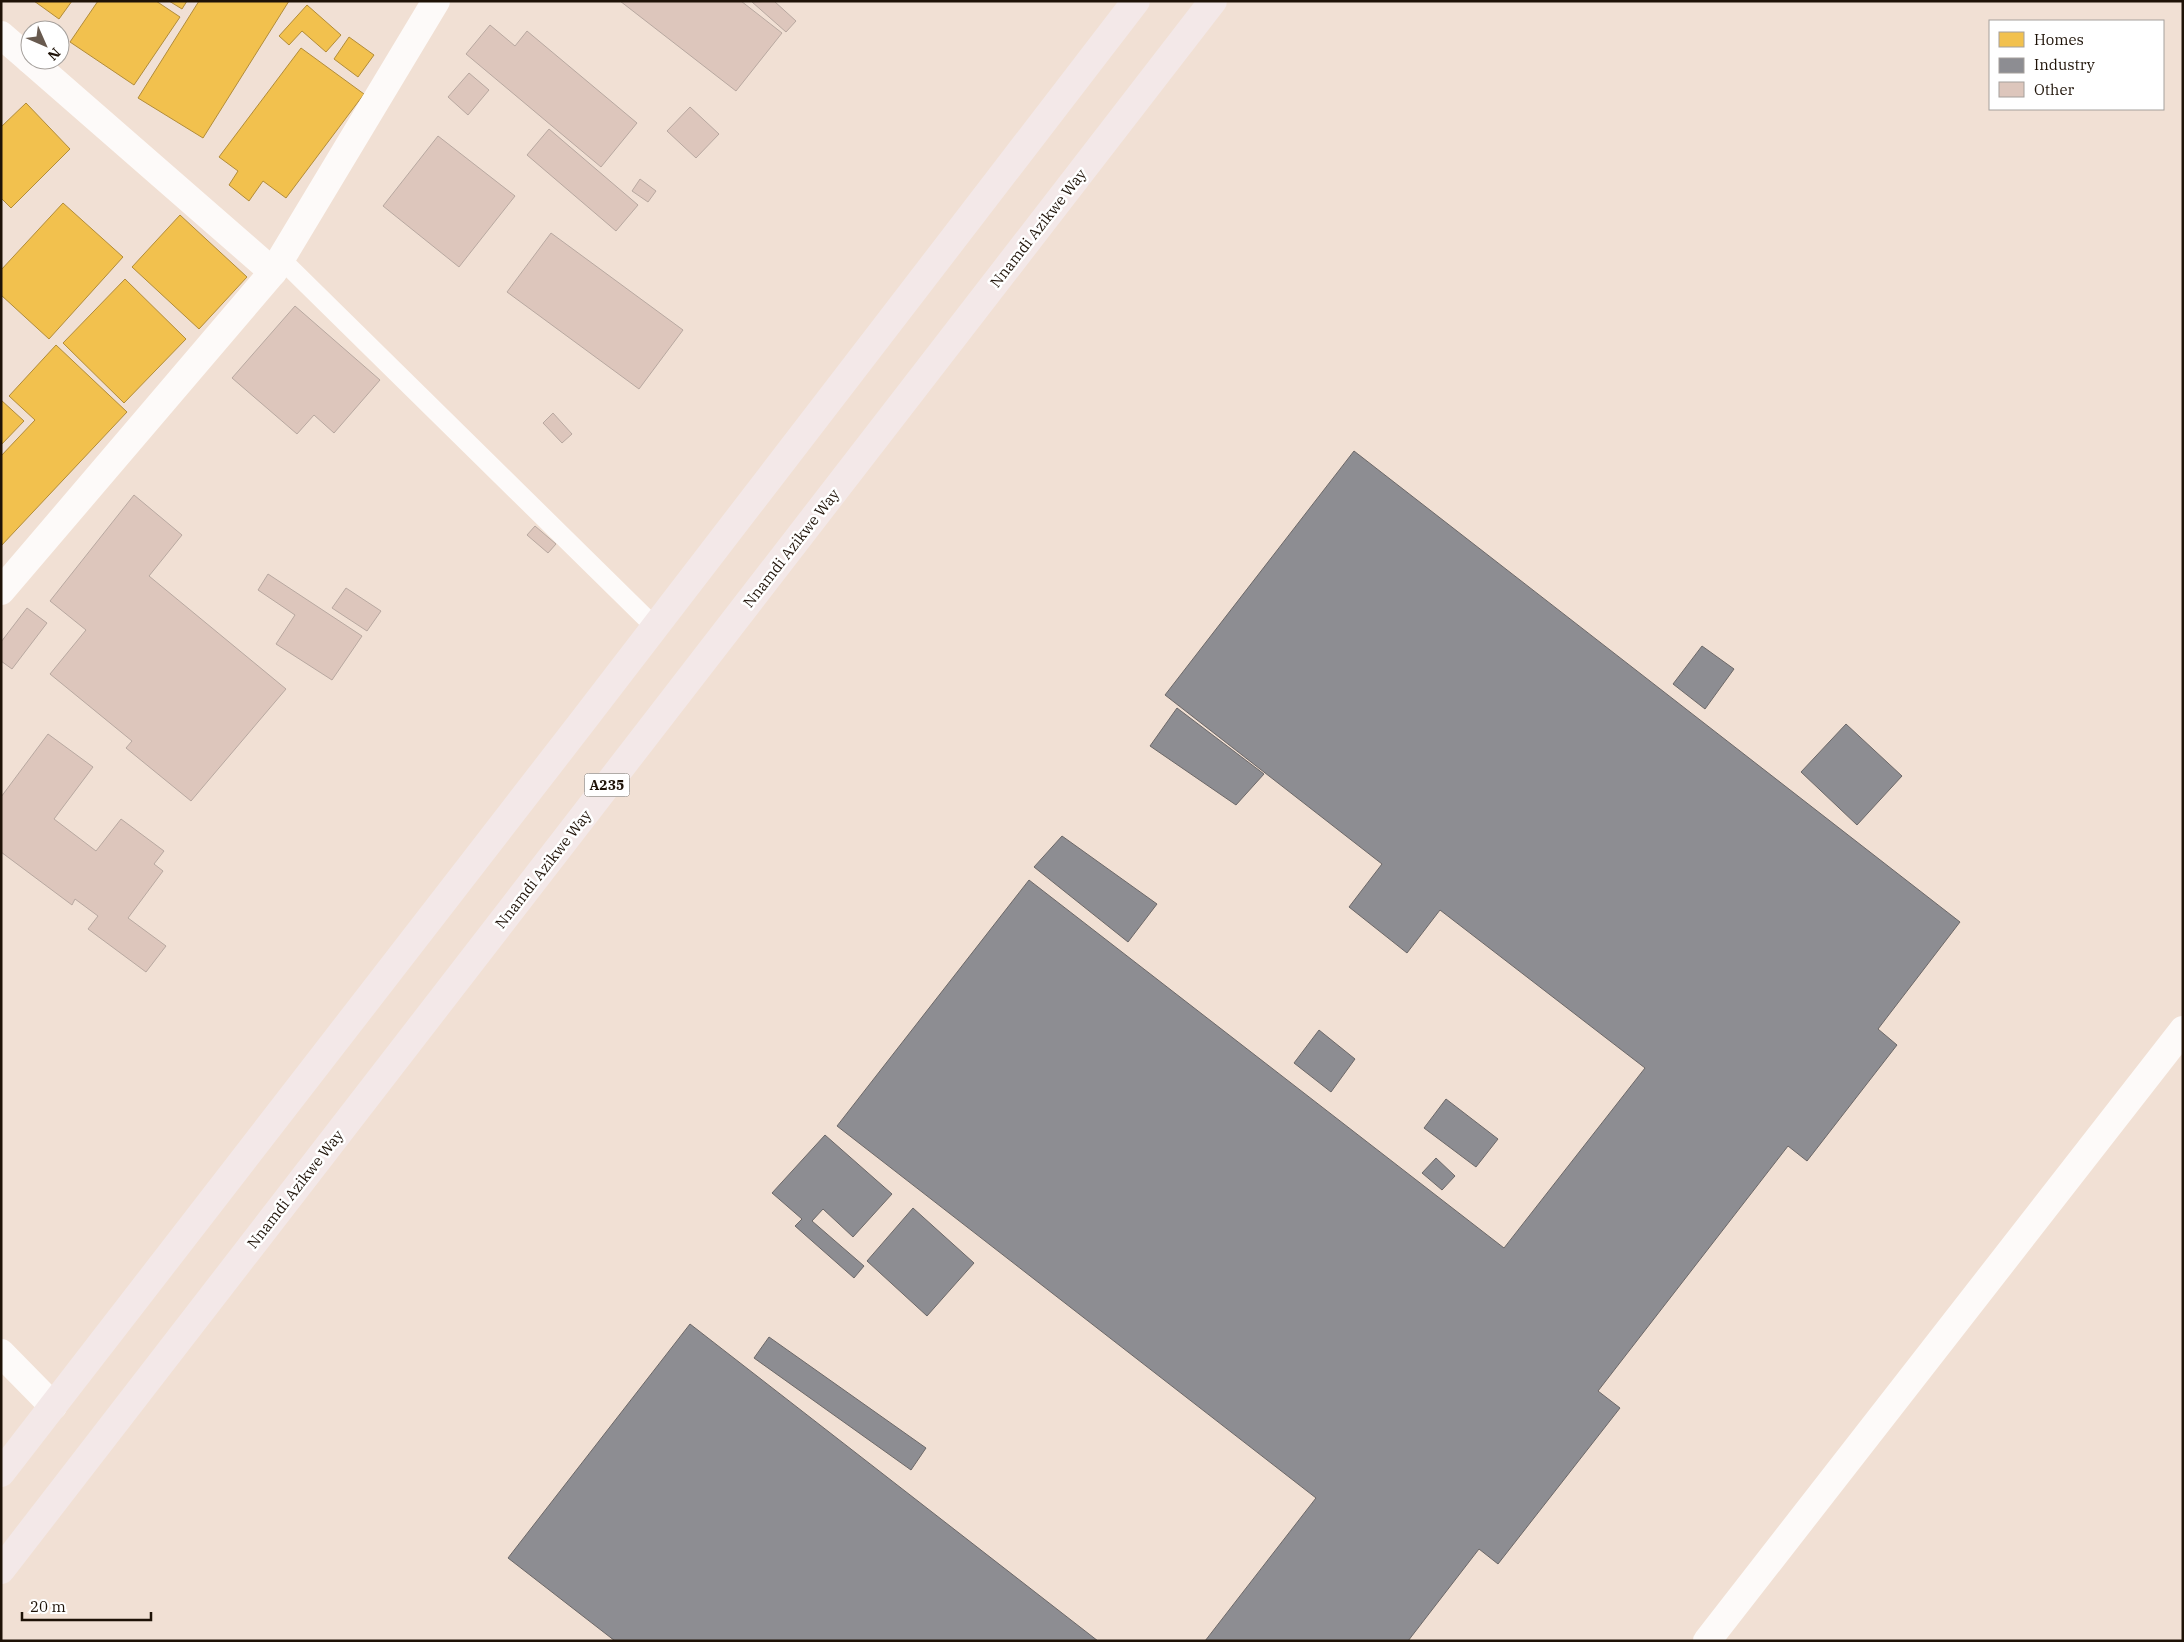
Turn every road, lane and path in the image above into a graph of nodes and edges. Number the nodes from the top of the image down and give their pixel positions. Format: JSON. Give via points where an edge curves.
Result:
{"nodes":[{"id":1,"x":436,"y":1,"type":"edge"},
{"id":2,"x":1136,"y":1,"type":"edge"},
{"id":3,"x":1213,"y":1,"type":"edge"},
{"id":4,"x":1,"y":35,"type":"edge"},
{"id":5,"x":20,"y":51,"type":"edge"},
{"id":6,"x":42,"y":70,"type":"edge"},
{"id":7,"x":277,"y":265,"type":"junction"},
{"id":8,"x":1,"y":591,"type":"edge"},
{"id":9,"x":655,"y":627,"type":"junction"},
{"id":10,"x":2183,"y":1030,"type":"edge"},
{"id":11,"x":1,"y":1353,"type":"edge"},
{"id":12,"x":53,"y":1406,"type":"junction"},
{"id":13,"x":1,"y":1473,"type":"edge"},
{"id":14,"x":1,"y":1570,"type":"edge"},
{"id":15,"x":1707,"y":1641,"type":"edge"}],
"edges":[{"from":1,"to":7,"type":"street"},
{"from":2,"to":9,"type":"highway"},
{"from":3,"to":14,"type":"highway","name":"Nnamdi Azikwe Way","number":"A235"},
{"from":4,"to":5,"type":"street"},
{"from":6,"to":7,"type":"street"},
{"from":7,"to":8,"type":"street"},
{"from":7,"to":9,"type":"lane"},
{"from":9,"to":12,"type":"highway"},
{"from":10,"to":15,"type":"street"},
{"from":11,"to":12,"type":"street"},
{"from":12,"to":13,"type":"highway"}]}
